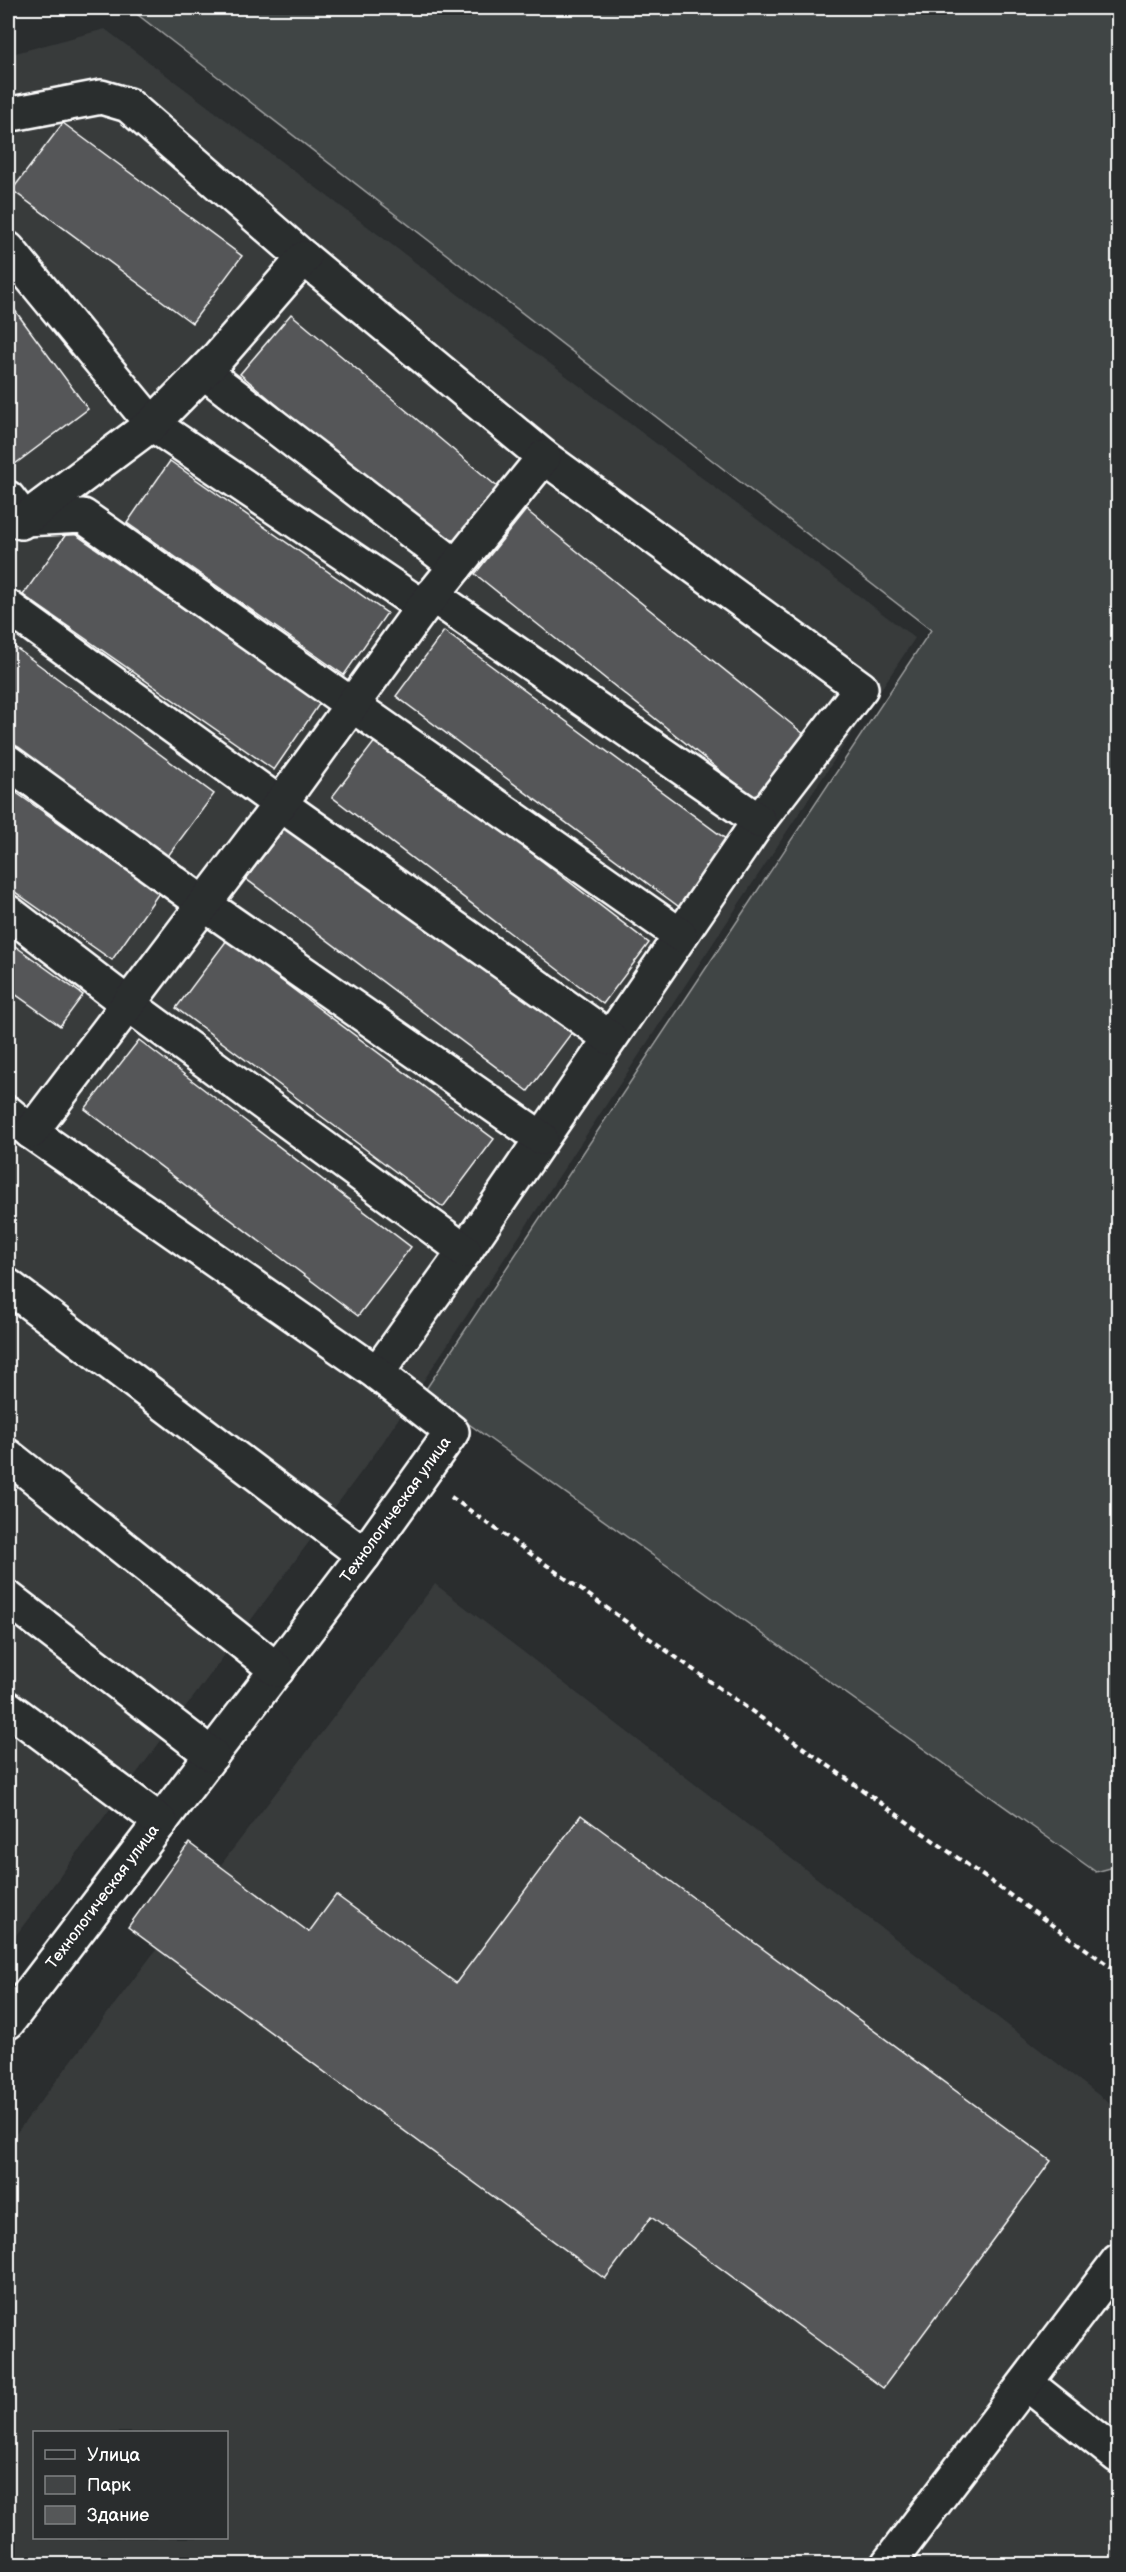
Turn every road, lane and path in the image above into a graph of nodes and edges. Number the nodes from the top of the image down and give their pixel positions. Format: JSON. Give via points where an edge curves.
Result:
{"nodes":[{"id":1,"x":17,"y":113,"type":"dead end"},
{"id":2,"x":8,"y":249,"type":"edge"},
{"id":3,"x":304,"y":258,"type":"junction"},
{"id":4,"x":204,"y":372,"type":"junction"},
{"id":5,"x":152,"y":424,"type":"junction"},
{"id":6,"x":544,"y":457,"type":"junction"},
{"id":7,"x":13,"y":516,"type":"edge"},
{"id":8,"x":456,"y":566,"type":"junction"},
{"id":9,"x":428,"y":601,"type":"junction"},
{"id":10,"x":8,"y":607,"type":"edge"},
{"id":11,"x":351,"y":705,"type":"junction"},
{"id":12,"x":8,"y":762,"type":"edge"},
{"id":13,"x":280,"y":804,"type":"junction"},
{"id":14,"x":759,"y":821,"type":"junction"},
{"id":15,"x":204,"y":903,"type":"junction"},
{"id":16,"x":8,"y":912,"type":"edge"},
{"id":17,"x":680,"y":935,"type":"junction"},
{"id":18,"x":128,"y":1004,"type":"junction"},
{"id":19,"x":610,"y":1038,"type":"junction"},
{"id":20,"x":19,"y":1122,"type":"edge"},
{"id":21,"x":541,"y":1138,"type":"junction"},
{"id":22,"x":465,"y":1251,"type":"junction"},
{"id":23,"x":8,"y":1286,"type":"edge"},
{"id":24,"x":377,"y":1374,"type":"junction"},
{"id":25,"x":8,"y":1456,"type":"edge"},
{"id":26,"x":421,"y":1476,"type":"junction"},
{"id":27,"x":364,"y":1556,"type":"junction"},
{"id":28,"x":8,"y":1598,"type":"edge"},
{"id":29,"x":277,"y":1670,"type":"junction"},
{"id":30,"x":12,"y":1721,"type":"edge"},
{"id":31,"x":212,"y":1755,"type":"junction"},
{"id":32,"x":161,"y":1822,"type":"junction"},
{"id":33,"x":1119,"y":1972,"type":"edge"},
{"id":34,"x":8,"y":2022,"type":"edge"},
{"id":35,"x":1119,"y":2261,"type":"edge"},
{"id":36,"x":1026,"y":2383,"type":"junction"},
{"id":37,"x":1119,"y":2456,"type":"edge"},
{"id":38,"x":888,"y":2565,"type":"edge"}],
"edges":[{"from":1,"to":3,"type":"street","via":[[101,97],[128,105]]},
{"from":2,"to":5,"type":"street"},
{"from":3,"to":4,"type":"street"},
{"from":3,"to":6,"type":"street"},
{"from":4,"to":5,"type":"street"},
{"from":4,"to":8,"type":"street"},
{"from":5,"to":7,"type":"street"},
{"from":5,"to":9,"type":"street"},
{"from":6,"to":8,"type":"street"},
{"from":6,"to":14,"type":"street","via":[[861,688]]},
{"from":7,"to":11,"type":"street","via":[[83,516]]},
{"from":8,"to":9,"type":"street"},
{"from":9,"to":11,"type":"street"},
{"from":9,"to":14,"type":"street"},
{"from":10,"to":13,"type":"street"},
{"from":11,"to":13,"type":"street"},
{"from":11,"to":17,"type":"street"},
{"from":12,"to":15,"type":"street"},
{"from":13,"to":15,"type":"street"},
{"from":13,"to":19,"type":"street"},
{"from":14,"to":17,"type":"street"},
{"from":15,"to":18,"type":"street"},
{"from":15,"to":21,"type":"street"},
{"from":16,"to":18,"type":"street"},
{"from":17,"to":19,"type":"street"},
{"from":18,"to":20,"type":"street"},
{"from":18,"to":22,"type":"street"},
{"from":19,"to":21,"type":"street"},
{"from":20,"to":24,"type":"street","name":"Технологическая улица"},
{"from":21,"to":22,"type":"street"},
{"from":22,"to":24,"type":"street"},
{"from":23,"to":27,"type":"street"},
{"from":24,"to":26,"type":"street","name":"Технологическая улица","via":[[452,1432]]},
{"from":25,"to":29,"type":"street"},
{"from":26,"to":27,"type":"street","name":"Технологическая улица"},
{"from":26,"to":33,"type":"path"},
{"from":27,"to":29,"type":"street","name":"Технологическая улица"},
{"from":28,"to":31,"type":"street"},
{"from":29,"to":31,"type":"street","name":"Технологическая улица"},
{"from":30,"to":32,"type":"street"},
{"from":31,"to":32,"type":"street","name":"Технологическая улица"},
{"from":32,"to":34,"type":"street","name":"Технологическая улица"},
{"from":35,"to":36,"type":"street"},
{"from":36,"to":37,"type":"street"},
{"from":36,"to":38,"type":"street"}]}
